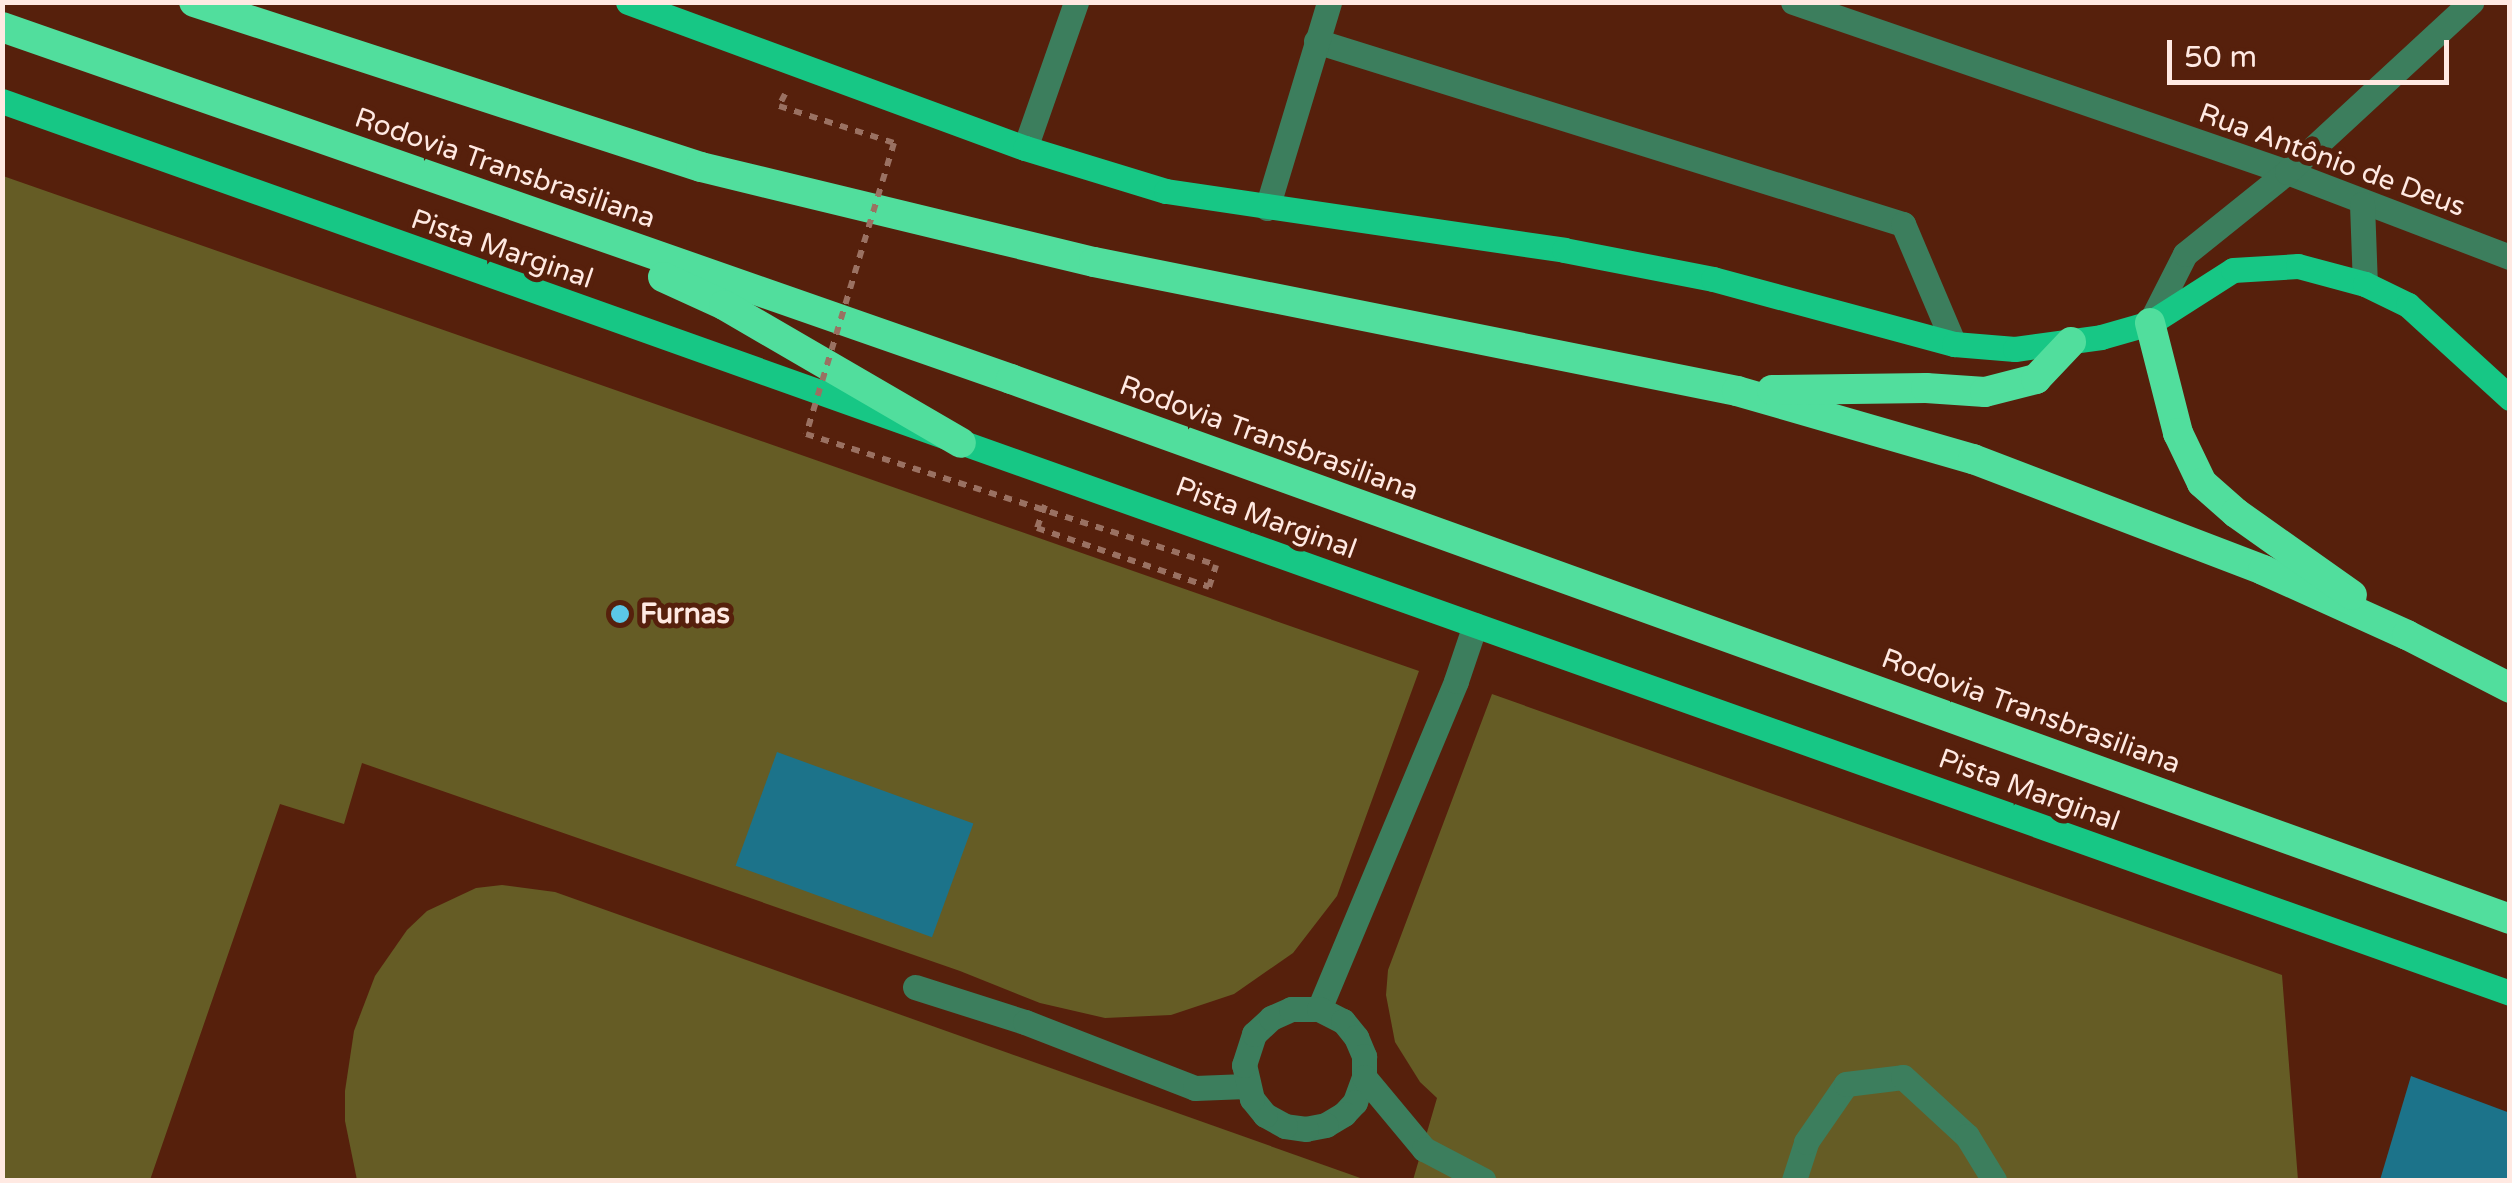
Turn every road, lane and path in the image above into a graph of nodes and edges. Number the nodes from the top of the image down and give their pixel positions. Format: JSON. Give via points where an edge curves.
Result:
{"nodes":[{"id":1,"x":194,"y":2,"type":"edge"},
{"id":2,"x":628,"y":2,"type":"edge"},
{"id":3,"x":1076,"y":2,"type":"edge"},
{"id":4,"x":1329,"y":2,"type":"edge"},
{"id":5,"x":1793,"y":2,"type":"edge"},
{"id":6,"x":2471,"y":2,"type":"edge"},
{"id":7,"x":2,"y":27,"type":"edge"},
{"id":8,"x":1316,"y":41,"type":"junction"},
{"id":9,"x":2,"y":101,"type":"edge"},
{"id":10,"x":894,"y":143,"type":"dead end"},
{"id":11,"x":1024,"y":148,"type":"junction"},
{"id":12,"x":2288,"y":172,"type":"junction"},
{"id":13,"x":506,"y":204,"type":"junction"},
{"id":14,"x":2362,"y":204,"type":"junction"},
{"id":15,"x":1267,"y":208,"type":"junction"},
{"id":16,"x":2510,"y":257,"type":"edge"},
{"id":17,"x":2365,"y":284,"type":"junction"},
{"id":18,"x":2150,"y":323,"type":"junction"},
{"id":19,"x":2070,"y":342,"type":"junction"},
{"id":20,"x":1954,"y":344,"type":"junction"},
{"id":21,"x":1738,"y":391,"type":"junction"},
{"id":22,"x":2510,"y":398,"type":"edge"},
{"id":23,"x":960,"y":443,"type":"junction"},
{"id":24,"x":1055,"y":474,"type":"junction"},
{"id":25,"x":1476,"y":624,"type":"junction"},
{"id":26,"x":2407,"y":634,"type":"junction"},
{"id":27,"x":2510,"y":688,"type":"edge"},
{"id":28,"x":2510,"y":919,"type":"edge"},
{"id":29,"x":915,"y":986,"type":"dead end"},
{"id":30,"x":2510,"y":993,"type":"edge"},
{"id":31,"x":1319,"y":1009,"type":"junction"},
{"id":32,"x":1364,"y":1077,"type":"junction"},
{"id":33,"x":1246,"y":1086,"type":"junction"},
{"id":34,"x":1483,"y":1180,"type":"edge"},
{"id":35,"x":1794,"y":1180,"type":"edge"},
{"id":36,"x":1994,"y":1180,"type":"edge"}],
"edges":[{"from":1,"to":21,"type":"highway","name":"Rodovia Transbrasiliana","via":[[701,167],[1094,262]]},
{"from":2,"to":11,"type":"main road"},
{"from":3,"to":11,"type":"street"},
{"from":4,"to":8,"type":"street"},
{"from":5,"to":12,"type":"street","name":"Rua Antônio de Deus"},
{"from":6,"to":12,"type":"street"},
{"from":7,"to":13,"type":"highway","name":"Rodovia Transbrasiliana"},
{"from":8,"to":15,"type":"street"},
{"from":8,"to":20,"type":"street","via":[[1903,224]]},
{"from":9,"to":23,"type":"main road","name":"Pista Marginal"},
{"from":10,"to":24,"type":"path","bridge":true,"via":[[806,434],[1216,565],[1209,587],[1037,528]]},
{"from":11,"to":15,"type":"main road","via":[[1166,192]]},
{"from":12,"to":14,"type":"street","name":"Rua Antônio de Deus"},
{"from":12,"to":18,"type":"street","via":[[2185,254]]},
{"from":13,"to":23,"type":"highway","via":[[724,305]]},
{"from":13,"to":28,"type":"highway","name":"Rodovia Transbrasiliana"},
{"from":14,"to":16,"type":"street","name":"Rua Antônio de Deus"},
{"from":14,"to":17,"type":"street"},
{"from":15,"to":20,"type":"main road","via":[[1491,238],[1713,279]]},
{"from":17,"to":18,"type":"main road","via":[[2298,266],[2233,270]]},
{"from":17,"to":22,"type":"main road","via":[[2408,305]]},
{"from":18,"to":19,"type":"main road"},
{"from":18,"to":26,"type":"highway","via":[[2178,432],[2202,483]]},
{"from":19,"to":20,"type":"main road","via":[[2015,349]]},
{"from":19,"to":21,"type":"highway","via":[[2036,379],[1985,392]]},
{"from":21,"to":26,"type":"highway","name":"Rodovia Transbrasiliana","via":[[1973,459],[2262,570]]},
{"from":23,"to":24,"type":"main road","name":"Pista Marginal"},
{"from":24,"to":25,"type":"main road","name":"Pista Marginal"},
{"from":25,"to":30,"type":"main road","name":"Pista Marginal"},
{"from":25,"to":31,"type":"street"},
{"from":26,"to":27,"type":"highway","name":"Rodovia Transbrasiliana"},
{"from":29,"to":33,"type":"street","via":[[1196,1088]]},
{"from":31,"to":32,"type":"street","via":[[1356,1037]]},
{"from":31,"to":33,"type":"street","via":[[1290,1009],[1254,1034],[1244,1065]]},
{"from":32,"to":33,"type":"street","via":[[1344,1114],[1306,1130],[1265,1116]]},
{"from":32,"to":34,"type":"street","via":[[1424,1148]]},
{"from":35,"to":36,"type":"street","via":[[1806,1142],[1846,1084],[1903,1077],[1967,1136]]}]}
